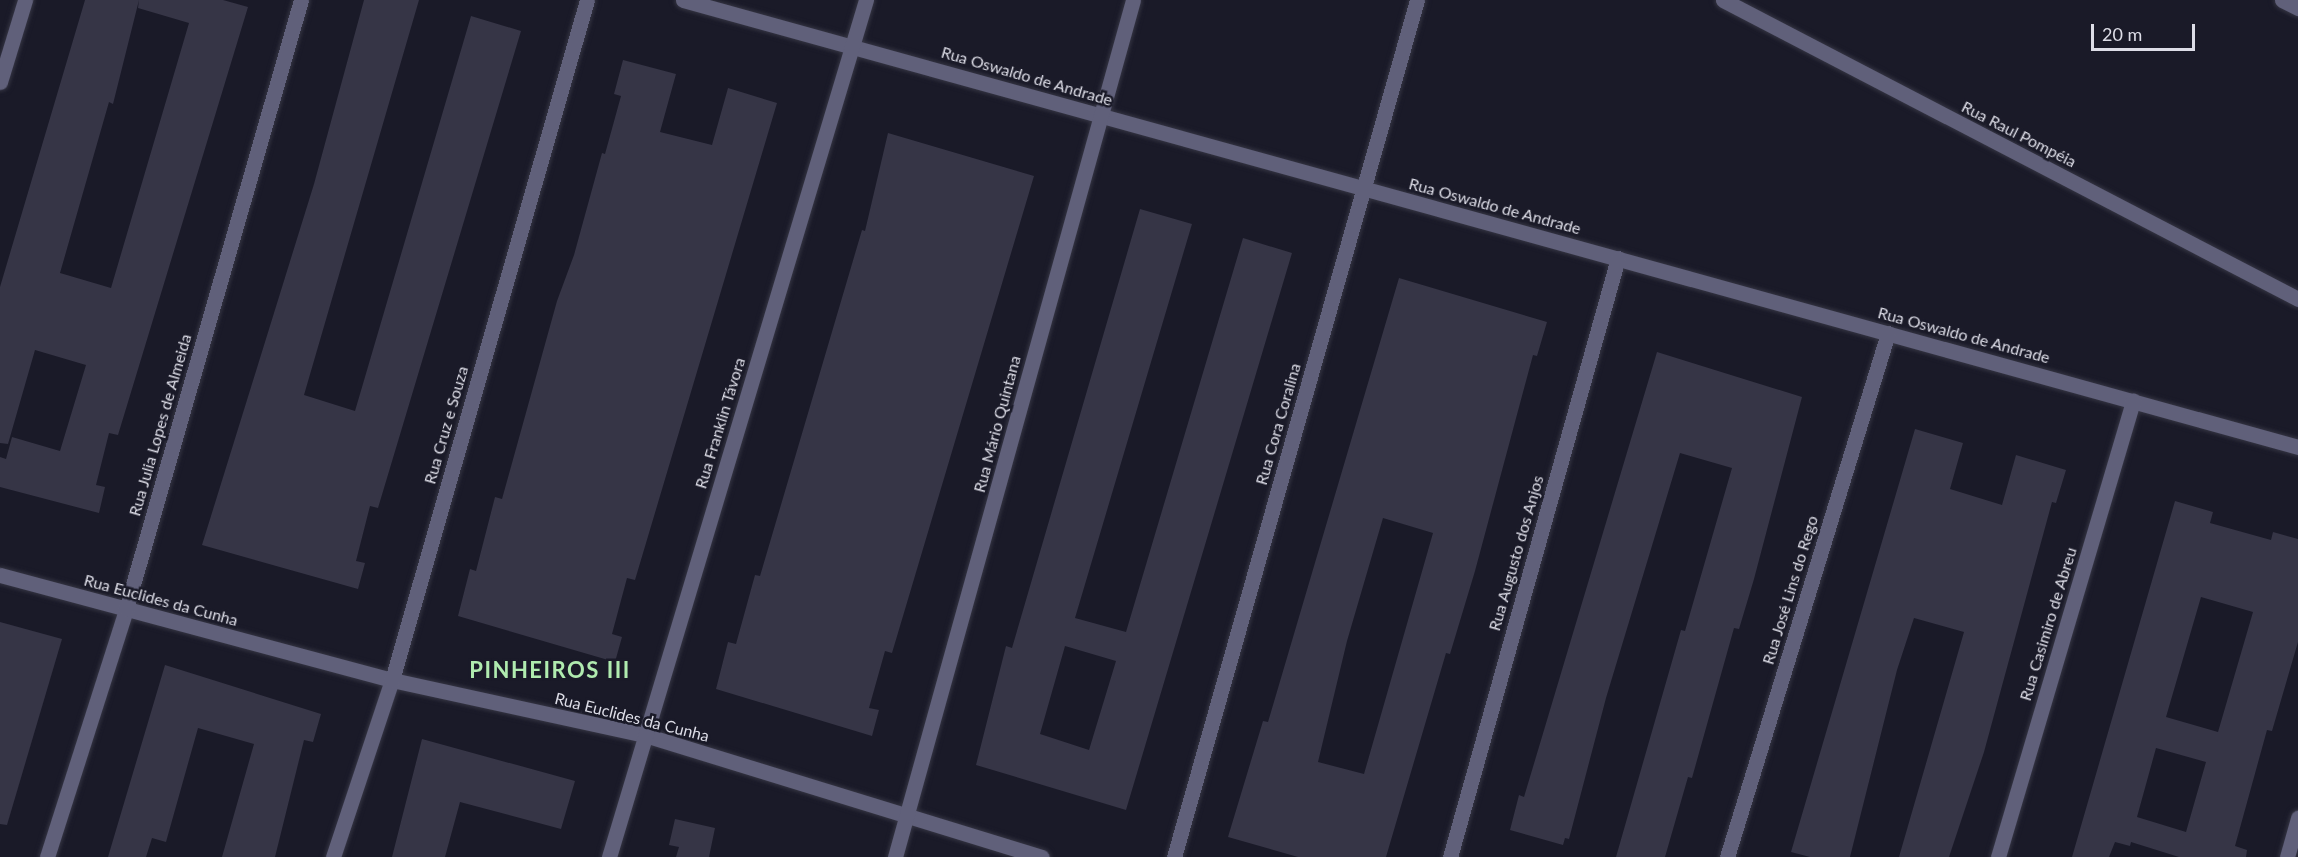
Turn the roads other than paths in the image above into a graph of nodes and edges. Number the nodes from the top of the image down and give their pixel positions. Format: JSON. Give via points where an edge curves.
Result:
{"nodes":[{"id":1,"x":25,"y":0,"type":"edge"},
{"id":2,"x":301,"y":0,"type":"edge"},
{"id":3,"x":587,"y":0,"type":"edge"},
{"id":4,"x":683,"y":0,"type":"edge"},
{"id":5,"x":866,"y":0,"type":"edge"},
{"id":6,"x":1133,"y":0,"type":"edge"},
{"id":7,"x":1417,"y":0,"type":"edge"},
{"id":8,"x":1723,"y":0,"type":"edge"},
{"id":9,"x":2282,"y":0,"type":"edge"},
{"id":10,"x":2298,"y":8,"type":"edge"},
{"id":11,"x":852,"y":46,"type":"junction"},
{"id":12,"x":0,"y":82,"type":"edge"},
{"id":13,"x":1101,"y":116,"type":"junction"},
{"id":14,"x":1364,"y":188,"type":"junction"},
{"id":15,"x":1617,"y":258,"type":"junction"},
{"id":16,"x":2298,"y":299,"type":"edge"},
{"id":17,"x":1888,"y":333,"type":"junction"},
{"id":18,"x":2133,"y":401,"type":"junction"},
{"id":19,"x":2298,"y":447,"type":"edge"},
{"id":20,"x":0,"y":575,"type":"edge"},
{"id":21,"x":126,"y":609,"type":"junction"},
{"id":22,"x":392,"y":680,"type":"junction"},
{"id":23,"x":645,"y":735,"type":"junction"},
{"id":24,"x":908,"y":813,"type":"junction"},
{"id":25,"x":2298,"y":818,"type":"edge"},
{"id":26,"x":47,"y":857,"type":"edge"},
{"id":27,"x":333,"y":857,"type":"edge"},
{"id":28,"x":609,"y":857,"type":"edge"},
{"id":29,"x":895,"y":857,"type":"edge"},
{"id":30,"x":1042,"y":857,"type":"edge"},
{"id":31,"x":1174,"y":857,"type":"edge"},
{"id":32,"x":1450,"y":857,"type":"edge"},
{"id":33,"x":1726,"y":857,"type":"edge"},
{"id":34,"x":1998,"y":857,"type":"edge"},
{"id":35,"x":2287,"y":857,"type":"edge"}],
"edges":[{"from":1,"to":12,"type":"street"},
{"from":2,"to":21,"type":"street","name":"Rua Julia Lopes de Almeida"},
{"from":3,"to":22,"type":"street","name":"Rua Cruz e Souza"},
{"from":4,"to":11,"type":"street","name":"Rua Oswaldo de Andrade"},
{"from":5,"to":11,"type":"street","name":"Rua Franklin Távora"},
{"from":6,"to":13,"type":"street","name":"Rua Mário Quintana"},
{"from":7,"to":14,"type":"street","name":"Rua Cora Coralina"},
{"from":8,"to":16,"type":"street","name":"Rua Raul Pompéia"},
{"from":9,"to":10,"type":"street"},
{"from":11,"to":13,"type":"street","name":"Rua Oswaldo de Andrade"},
{"from":11,"to":23,"type":"street","name":"Rua Franklin Távora"},
{"from":13,"to":14,"type":"street","name":"Rua Oswaldo de Andrade"},
{"from":13,"to":24,"type":"street","name":"Rua Mário Quintana"},
{"from":14,"to":15,"type":"street","name":"Rua Oswaldo de Andrade"},
{"from":14,"to":31,"type":"street","name":"Rua Cora Coralina"},
{"from":15,"to":17,"type":"street","name":"Rua Oswaldo de Andrade"},
{"from":15,"to":32,"type":"street","name":"Rua Augusto dos Anjos"},
{"from":17,"to":18,"type":"street","name":"Rua Oswaldo de Andrade"},
{"from":17,"to":33,"type":"street","name":"Rua José Lins do Rego"},
{"from":18,"to":19,"type":"street","name":"Rua Oswaldo de Andrade"},
{"from":18,"to":34,"type":"street","name":"Rua Casimiro de Abreu"},
{"from":20,"to":21,"type":"street","name":"Rua Euclides da Cunha"},
{"from":21,"to":22,"type":"street","name":"Rua Euclides da Cunha"},
{"from":21,"to":26,"type":"street","name":"Rua Julia Lopes de Almeida"},
{"from":22,"to":23,"type":"street","name":"Rua Euclides da Cunha"},
{"from":22,"to":27,"type":"street","name":"Rua Cruz e Souza"},
{"from":23,"to":24,"type":"street","name":"Rua Euclides da Cunha"},
{"from":23,"to":28,"type":"street","name":"Rua Franklin Távora"},
{"from":24,"to":29,"type":"street","name":"Rua Mário Quintana"},
{"from":24,"to":30,"type":"street","name":"Rua Euclides da Cunha"},
{"from":25,"to":35,"type":"street"}]}
